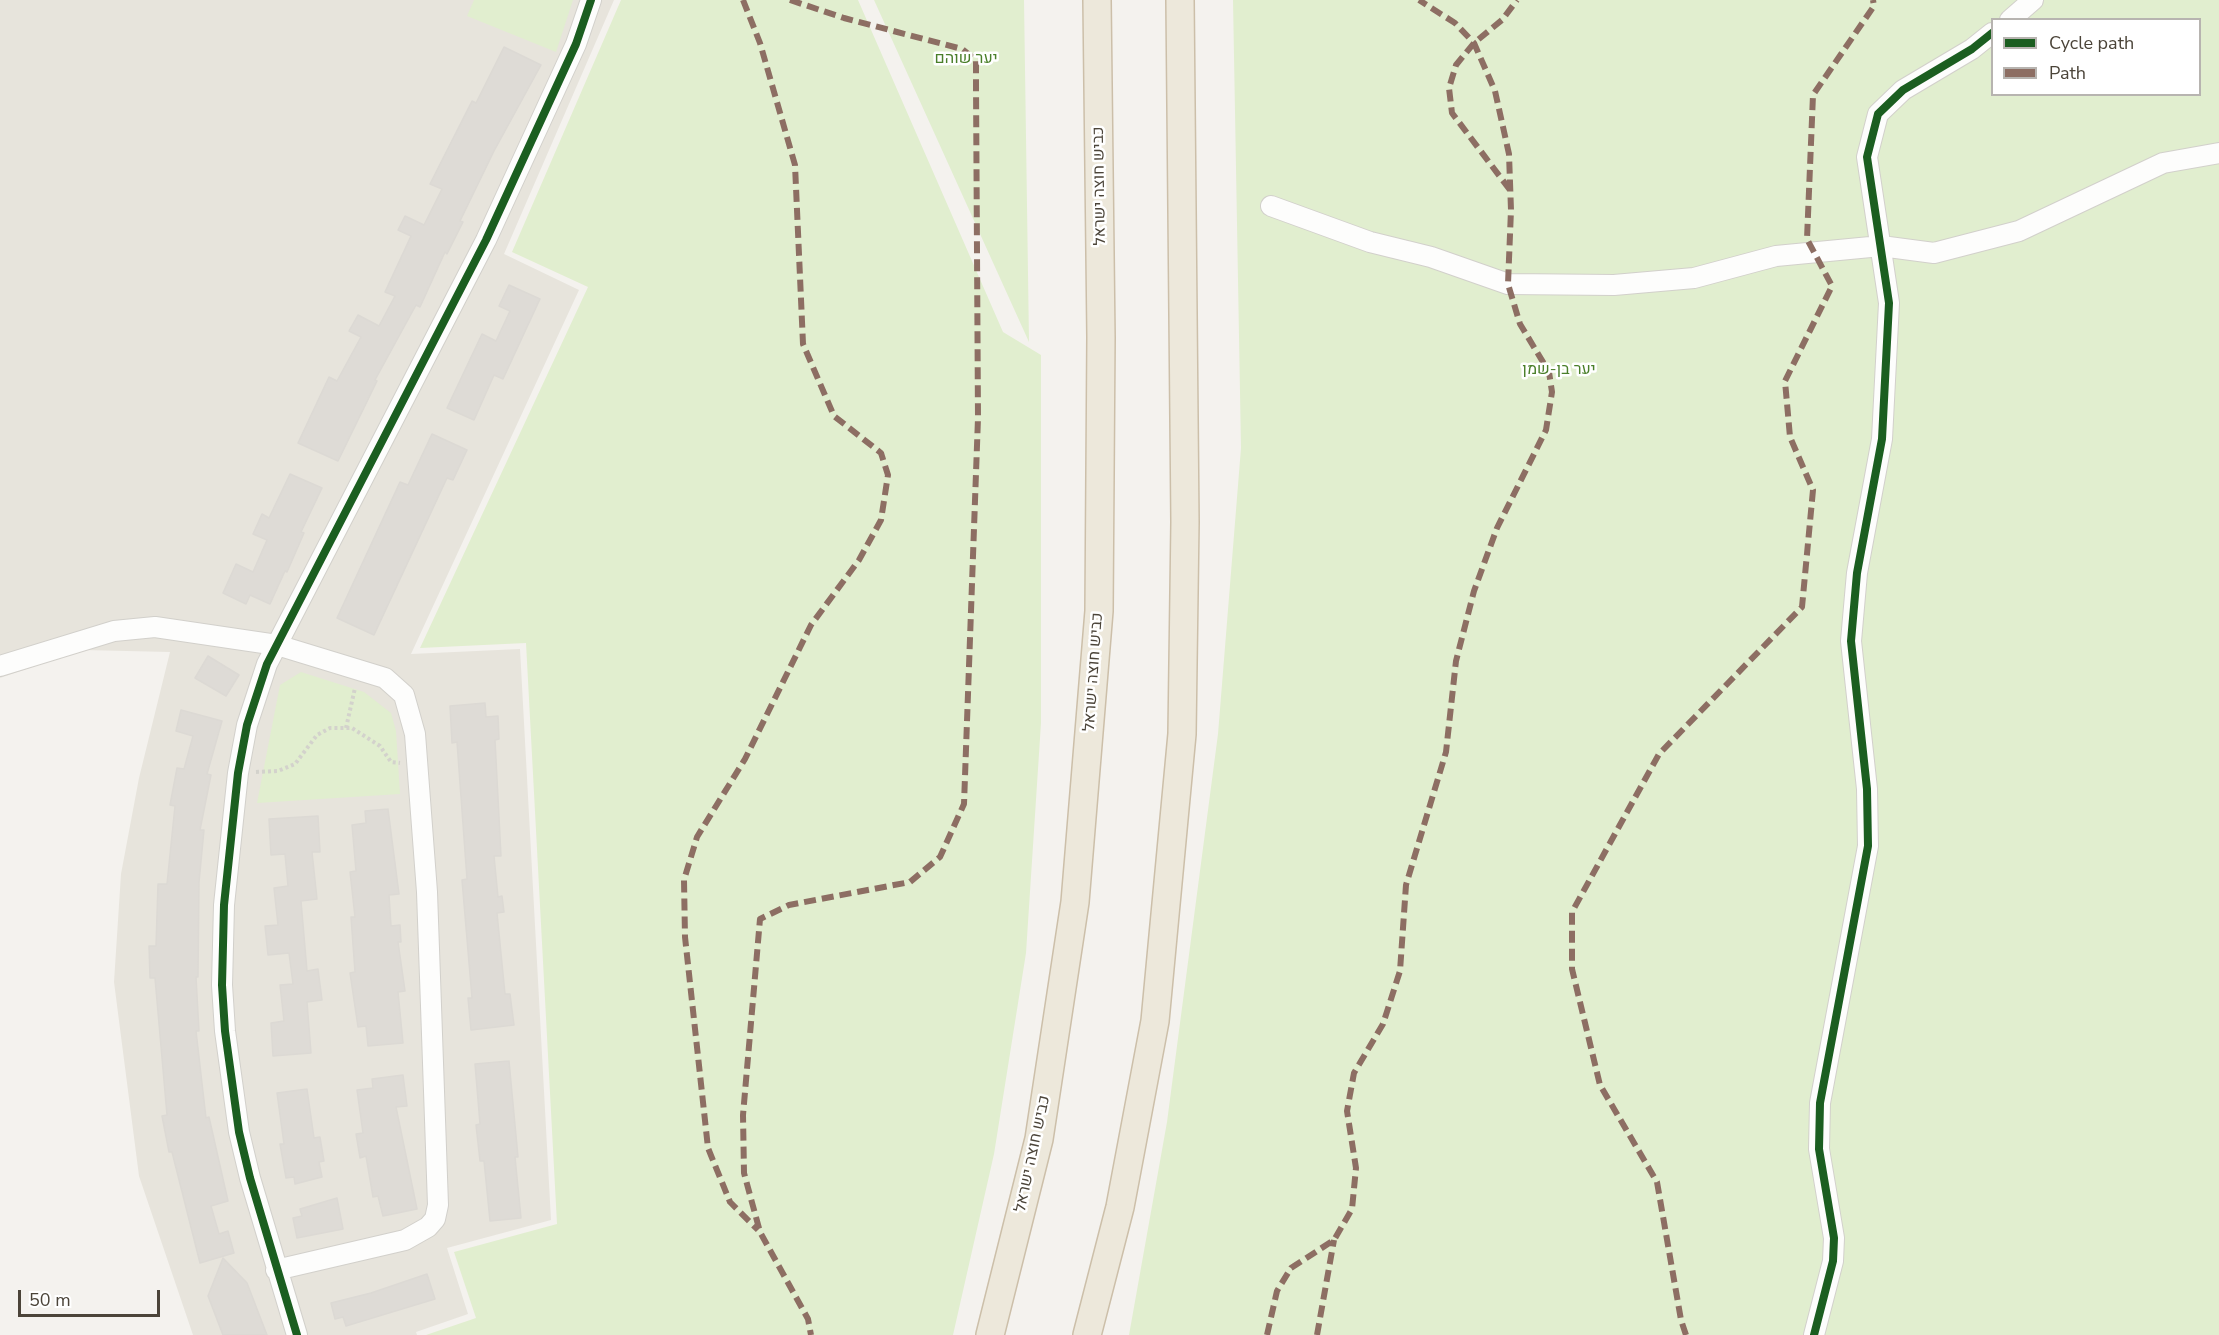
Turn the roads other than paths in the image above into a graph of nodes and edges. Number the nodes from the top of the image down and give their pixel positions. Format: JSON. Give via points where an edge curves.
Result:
{"nodes":[{"id":1,"x":591,"y":0,"type":"edge"},
{"id":2,"x":1097,"y":0,"type":"edge"},
{"id":3,"x":1180,"y":0,"type":"edge"},
{"id":4,"x":2032,"y":0,"type":"edge"},
{"id":5,"x":2012,"y":18,"type":"edge"},
{"id":6,"x":1991,"y":34,"type":"edge"},
{"id":7,"x":2219,"y":153,"type":"edge"},
{"id":8,"x":1271,"y":206,"type":"dead end"},
{"id":9,"x":1881,"y":246,"type":"junction"},
{"id":10,"x":277,"y":645,"type":"junction"},
{"id":11,"x":0,"y":666,"type":"edge"},
{"id":12,"x":276,"y":1270,"type":"junction"},
{"id":13,"x":297,"y":1335,"type":"edge"},
{"id":14,"x":990,"y":1335,"type":"edge"},
{"id":15,"x":1086,"y":1335,"type":"edge"},
{"id":16,"x":1814,"y":1335,"type":"edge"}],
"edges":[{"from":1,"to":10,"type":"street","via":[[576,44],[486,240]]},
{"from":2,"to":14,"type":"highway","name":"כביש חוצה ישראל","via":[[1099,611],[1075,902],[1040,1139]]},
{"from":3,"to":15,"type":"highway","via":[[1185,522],[1182,734],[1155,1021],[1120,1207]]},
{"from":4,"to":5,"type":"street"},
{"from":6,"to":9,"type":"street","via":[[1903,90],[1878,114],[1867,157]]},
{"from":7,"to":9,"type":"street","via":[[2163,163],[2019,231],[1934,253]]},
{"from":8,"to":9,"type":"street","via":[[1370,242],[1431,257],[1508,284],[1614,285],[1694,278],[1776,256]]},
{"from":9,"to":16,"type":"street","via":[[1889,303],[1882,439],[1857,573],[1851,641],[1867,789],[1868,846],[1820,1103],[1819,1149],[1834,1239],[1833,1261]]},
{"from":10,"to":11,"type":"street","via":[[188,630],[133,628]]},
{"from":10,"to":12,"type":"street","via":[[250,717],[238,773],[224,905],[222,985],[239,1132]]},
{"from":10,"to":12,"type":"street","via":[[385,678],[404,695],[412,718],[432,1012],[439,1187],[435,1219],[418,1234]]},
{"from":12,"to":13,"type":"street"}]}
